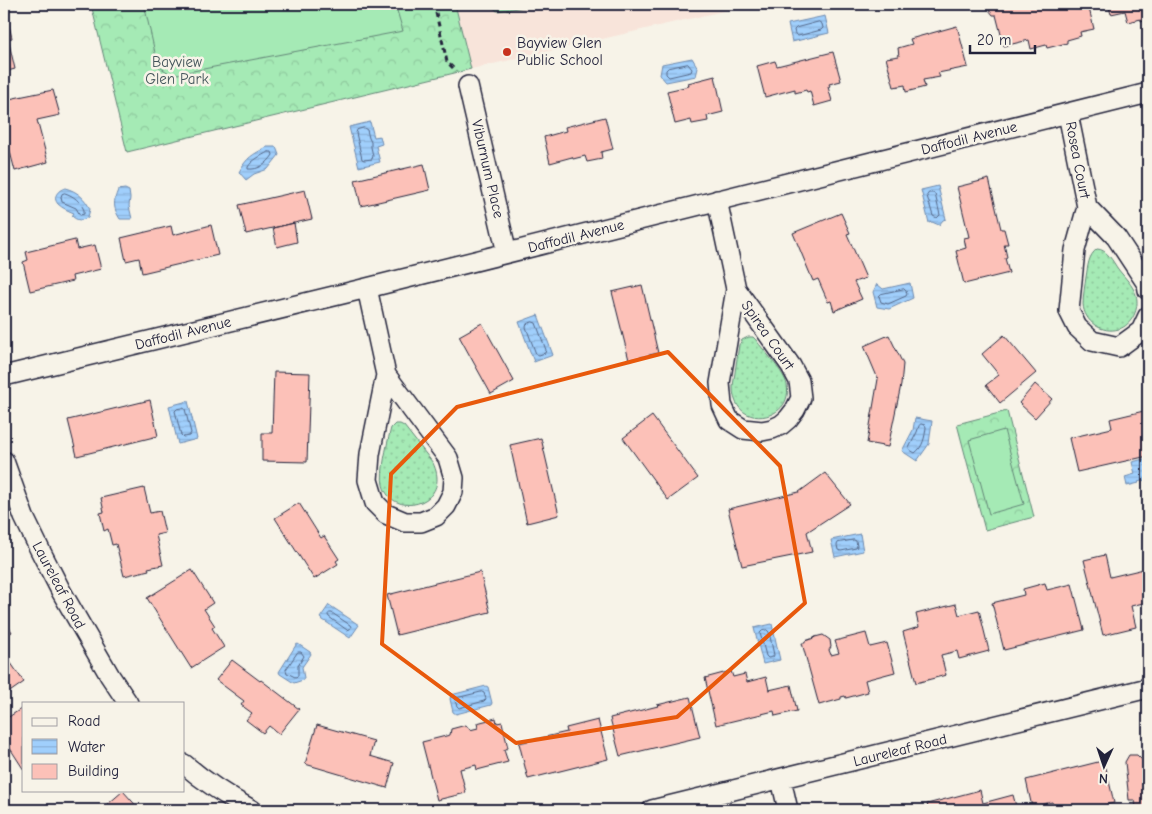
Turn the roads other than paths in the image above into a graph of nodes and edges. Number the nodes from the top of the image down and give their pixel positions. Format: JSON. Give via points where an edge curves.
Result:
{"nodes":[{"id":1,"x":468,"y":86,"type":"road end"},
{"id":2,"x":1148,"y":93,"type":"edge"},
{"id":3,"x":1068,"y":114,"type":"junction"},
{"id":4,"x":717,"y":200,"type":"junction"},
{"id":5,"x":1087,"y":207,"type":"junction"},
{"id":6,"x":507,"y":253,"type":"junction"},
{"id":7,"x":367,"y":288,"type":"junction"},
{"id":8,"x":736,"y":289,"type":"junction"},
{"id":9,"x":1148,"y":290,"type":"edge"},
{"id":10,"x":1148,"y":316,"type":"edge"},
{"id":11,"x":386,"y":375,"type":"junction"},
{"id":12,"x":4,"y":376,"type":"edge"},
{"id":13,"x":4,"y":461,"type":"edge"},
{"id":14,"x":1148,"y":688,"type":"edge"},
{"id":15,"x":127,"y":702,"type":"edge"},
{"id":16,"x":185,"y":765,"type":"edge"},
{"id":17,"x":781,"y":779,"type":"junction"},
{"id":18,"x":252,"y":810,"type":"edge"},
{"id":19,"x":652,"y":810,"type":"edge"},
{"id":20,"x":788,"y":810,"type":"edge"}],
"edges":[{"from":1,"to":6,"type":"street","name":"Viburnum Place"},
{"from":2,"to":3,"type":"street","name":"Daffodil Avenue"},
{"from":3,"to":4,"type":"street","name":"Daffodil Avenue"},
{"from":3,"to":5,"type":"street","name":"Rosea Court"},
{"from":4,"to":6,"type":"street","name":"Daffodil Avenue"},
{"from":4,"to":8,"type":"street","name":"Spirea Court"},
{"from":5,"to":9,"type":"street","name":"Rosea Court","via":[[1116,237]]},
{"from":5,"to":10,"type":"street","name":"Rosea Court","via":[[1075,250],[1070,311],[1077,327],[1092,341],[1120,347],[1141,331]]},
{"from":6,"to":7,"type":"street","name":"Daffodil Avenue"},
{"from":7,"to":11,"type":"street"},
{"from":7,"to":12,"type":"street","name":"Daffodil Avenue"},
{"from":8,"to":8,"type":"street","name":"Spirea Court","via":[[720,383],[722,405],[729,420],[743,428],[772,429],[781,425],[795,410],[800,398],[799,381]]},
{"from":11,"to":11,"type":"street","via":[[368,480],[375,503],[386,514],[405,522],[421,522],[436,516],[446,506],[454,492],[454,478],[448,458]]},
{"from":13,"to":15,"type":"street","name":"Laureleaf Road","via":[[40,550]]},
{"from":14,"to":17,"type":"street","name":"Laureleaf Road"},
{"from":16,"to":18,"type":"street","via":[[226,796]]},
{"from":17,"to":19,"type":"street","name":"Laureleaf Road"},
{"from":17,"to":20,"type":"street"}]}
